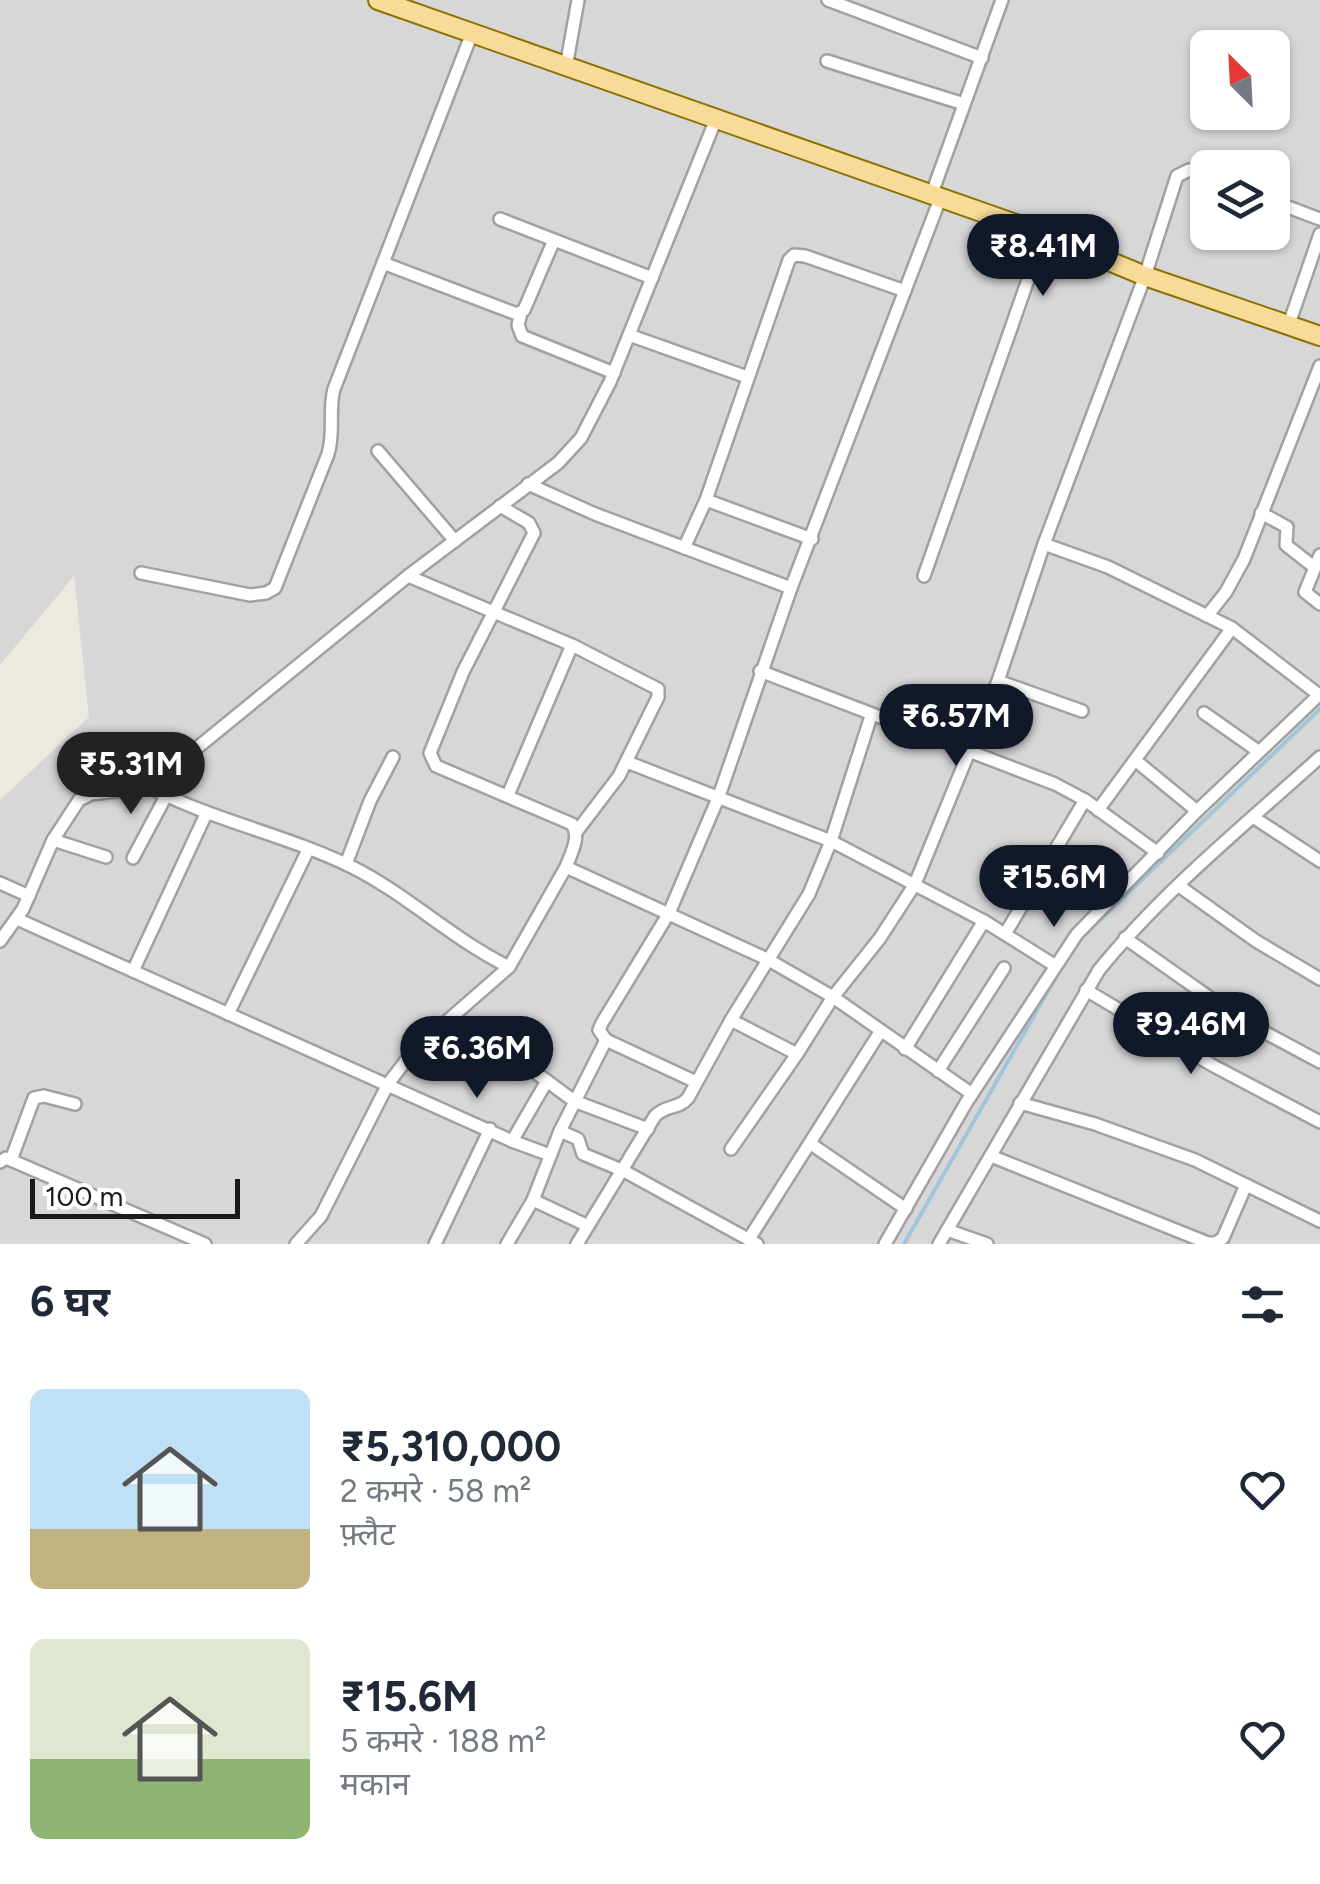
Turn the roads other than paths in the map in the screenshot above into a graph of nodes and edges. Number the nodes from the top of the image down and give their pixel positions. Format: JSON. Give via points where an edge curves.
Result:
{"nodes":[{"id":1,"x":378,"y":0,"type":"edge"},
{"id":2,"x":578,"y":0,"type":"edge"},
{"id":3,"x":828,"y":0,"type":"edge"},
{"id":4,"x":1002,"y":0,"type":"edge"},
{"id":5,"x":472,"y":33,"type":"junction"},
{"id":6,"x":982,"y":58,"type":"junction"},
{"id":7,"x":827,"y":60,"type":"dead end"},
{"id":8,"x":566,"y":67,"type":"junction"},
{"id":9,"x":964,"y":104,"type":"junction"},
{"id":10,"x":716,"y":120,"type":"junction"},
{"id":11,"x":1190,"y":170,"type":"edge"},
{"id":12,"x":936,"y":198,"type":"junction"},
{"id":13,"x":1290,"y":209,"type":"edge"},
{"id":14,"x":500,"y":219,"type":"dead end"},
{"id":15,"x":1320,"y":220,"type":"edge"},
{"id":16,"x":1044,"y":234,"type":"junction"},
{"id":17,"x":1320,"y":234,"type":"edge"},
{"id":18,"x":554,"y":240,"type":"junction"},
{"id":19,"x":383,"y":263,"type":"junction"},
{"id":20,"x":1145,"y":276,"type":"junction"},
{"id":21,"x":652,"y":278,"type":"junction"},
{"id":22,"x":905,"y":290,"type":"junction"},
{"id":23,"x":521,"y":312,"type":"junction"},
{"id":24,"x":1289,"y":324,"type":"junction"},
{"id":25,"x":629,"y":335,"type":"junction"},
{"id":26,"x":1320,"y":336,"type":"edge"},
{"id":27,"x":1320,"y":366,"type":"edge"},
{"id":28,"x":614,"y":372,"type":"junction"},
{"id":29,"x":747,"y":377,"type":"junction"},
{"id":30,"x":378,"y":451,"type":"dead end"},
{"id":31,"x":528,"y":484,"type":"junction"},
{"id":32,"x":706,"y":500,"type":"junction"},
{"id":33,"x":500,"y":506,"type":"junction"},
{"id":34,"x":1262,"y":513,"type":"junction"},
{"id":35,"x":812,"y":539,"type":"junction"},
{"id":36,"x":455,"y":541,"type":"junction"},
{"id":37,"x":1044,"y":544,"type":"junction"},
{"id":38,"x":684,"y":548,"type":"junction"},
{"id":39,"x":1317,"y":561,"type":"edge"},
{"id":40,"x":141,"y":573,"type":"dead end"},
{"id":41,"x":408,"y":576,"type":"junction"},
{"id":42,"x":924,"y":576,"type":"dead end"},
{"id":43,"x":791,"y":588,"type":"junction"},
{"id":44,"x":1320,"y":604,"type":"edge"},
{"id":45,"x":491,"y":612,"type":"junction"},
{"id":46,"x":1208,"y":616,"type":"junction"},
{"id":47,"x":1232,"y":628,"type":"junction"},
{"id":48,"x":572,"y":646,"type":"junction"},
{"id":49,"x":760,"y":671,"type":"junction"},
{"id":50,"x":998,"y":681,"type":"junction"},
{"id":51,"x":1319,"y":694,"type":"edge"},
{"id":52,"x":1082,"y":711,"type":"dead end"},
{"id":53,"x":1204,"y":713,"type":"dead end"},
{"id":54,"x":871,"y":716,"type":"junction"},
{"id":55,"x":1258,"y":751,"type":"junction"},
{"id":56,"x":971,"y":753,"type":"junction"},
{"id":57,"x":1320,"y":756,"type":"edge"},
{"id":58,"x":393,"y":757,"type":"dead end"},
{"id":59,"x":1135,"y":760,"type":"junction"},
{"id":60,"x":627,"y":762,"type":"junction"},
{"id":61,"x":150,"y":788,"type":"junction"},
{"id":62,"x":508,"y":795,"type":"junction"},
{"id":63,"x":166,"y":796,"type":"junction"},
{"id":64,"x":719,"y":796,"type":"junction"},
{"id":65,"x":1085,"y":800,"type":"junction"},
{"id":66,"x":1098,"y":810,"type":"junction"},
{"id":67,"x":1197,"y":811,"type":"junction"},
{"id":68,"x":206,"y":814,"type":"junction"},
{"id":69,"x":1254,"y":817,"type":"junction"},
{"id":70,"x":577,"y":831,"type":"junction"},
{"id":71,"x":54,"y":840,"type":"junction"},
{"id":72,"x":831,"y":841,"type":"junction"},
{"id":73,"x":308,"y":850,"type":"junction"},
{"id":74,"x":1158,"y":853,"type":"junction"},
{"id":75,"x":106,"y":857,"type":"dead end"},
{"id":76,"x":132,"y":858,"type":"dead end"},
{"id":77,"x":1320,"y":861,"type":"edge"},
{"id":78,"x":346,"y":864,"type":"junction"},
{"id":79,"x":566,"y":867,"type":"junction"},
{"id":80,"x":0,"y":883,"type":"edge"},
{"id":81,"x":915,"y":884,"type":"junction"},
{"id":82,"x":1179,"y":886,"type":"junction"},
{"id":83,"x":29,"y":896,"type":"junction"},
{"id":84,"x":669,"y":913,"type":"junction"},
{"id":85,"x":17,"y":919,"type":"junction"},
{"id":86,"x":984,"y":921,"type":"junction"},
{"id":87,"x":1005,"y":934,"type":"junction"},
{"id":88,"x":1125,"y":938,"type":"junction"},
{"id":89,"x":0,"y":941,"type":"edge"},
{"id":90,"x":767,"y":959,"type":"junction"},
{"id":91,"x":1054,"y":964,"type":"junction"},
{"id":92,"x":509,"y":967,"type":"junction"},
{"id":93,"x":1004,"y":968,"type":"dead end"},
{"id":94,"x":133,"y":971,"type":"junction"},
{"id":95,"x":1320,"y":979,"type":"edge"},
{"id":96,"x":1086,"y":990,"type":"junction"},
{"id":97,"x":833,"y":996,"type":"junction"},
{"id":98,"x":228,"y":1014,"type":"junction"},
{"id":99,"x":730,"y":1020,"type":"junction"},
{"id":100,"x":444,"y":1024,"type":"junction"},
{"id":101,"x":880,"y":1032,"type":"junction"},
{"id":102,"x":606,"y":1040,"type":"junction"},
{"id":103,"x":905,"y":1049,"type":"junction"},
{"id":104,"x":796,"y":1054,"type":"junction"},
{"id":105,"x":1320,"y":1062,"type":"edge"},
{"id":106,"x":938,"y":1071,"type":"junction"},
{"id":107,"x":548,"y":1081,"type":"junction"},
{"id":108,"x":696,"y":1082,"type":"junction"},
{"id":109,"x":388,"y":1084,"type":"junction"},
{"id":110,"x":972,"y":1094,"type":"junction"},
{"id":111,"x":574,"y":1101,"type":"junction"},
{"id":112,"x":74,"y":1104,"type":"dead end"},
{"id":113,"x":1020,"y":1104,"type":"junction"},
{"id":114,"x":1320,"y":1122,"type":"edge"},
{"id":115,"x":648,"y":1128,"type":"junction"},
{"id":116,"x":490,"y":1129,"type":"junction"},
{"id":117,"x":560,"y":1131,"type":"junction"},
{"id":118,"x":512,"y":1141,"type":"junction"},
{"id":119,"x":811,"y":1144,"type":"junction"},
{"id":120,"x":731,"y":1149,"type":"dead end"},
{"id":121,"x":550,"y":1155,"type":"junction"},
{"id":122,"x":992,"y":1156,"type":"junction"},
{"id":123,"x":6,"y":1161,"type":"edge"},
{"id":124,"x":624,"y":1170,"type":"junction"},
{"id":125,"x":1246,"y":1185,"type":"junction"},
{"id":126,"x":532,"y":1200,"type":"junction"},
{"id":127,"x":906,"y":1209,"type":"junction"},
{"id":128,"x":1320,"y":1221,"type":"edge"},
{"id":129,"x":588,"y":1226,"type":"junction"},
{"id":130,"x":947,"y":1230,"type":"junction"},
{"id":131,"x":753,"y":1242,"type":"edge"},
{"id":132,"x":206,"y":1244,"type":"edge"},
{"id":133,"x":296,"y":1244,"type":"edge"},
{"id":134,"x":436,"y":1244,"type":"edge"},
{"id":135,"x":507,"y":1244,"type":"edge"},
{"id":136,"x":578,"y":1244,"type":"edge"},
{"id":137,"x":885,"y":1244,"type":"edge"},
{"id":138,"x":939,"y":1244,"type":"edge"},
{"id":139,"x":988,"y":1244,"type":"edge"}],
"edges":[{"from":1,"to":5,"type":"main road"},
{"from":2,"to":8,"type":"street"},
{"from":3,"to":6,"type":"street"},
{"from":4,"to":6,"type":"street"},
{"from":5,"to":8,"type":"main road"},
{"from":5,"to":19,"type":"street"},
{"from":6,"to":9,"type":"street"},
{"from":7,"to":9,"type":"street"},
{"from":8,"to":10,"type":"main road"},
{"from":9,"to":12,"type":"street"},
{"from":10,"to":12,"type":"main road"},
{"from":10,"to":21,"type":"street"},
{"from":11,"to":20,"type":"street","via":[[1176,176]]},
{"from":12,"to":16,"type":"main road"},
{"from":12,"to":22,"type":"street"},
{"from":13,"to":15,"type":"street"},
{"from":14,"to":18,"type":"street"},
{"from":16,"to":20,"type":"main road"},
{"from":16,"to":42,"type":"street"},
{"from":17,"to":24,"type":"street"},
{"from":18,"to":21,"type":"street"},
{"from":18,"to":23,"type":"street"},
{"from":19,"to":23,"type":"street"},
{"from":19,"to":40,"type":"street","via":[[334,390],[328,454],[275,588],[250,595]]},
{"from":20,"to":24,"type":"main road"},
{"from":20,"to":37,"type":"street"},
{"from":21,"to":25,"type":"street"},
{"from":22,"to":29,"type":"street","via":[[794,255]]},
{"from":22,"to":35,"type":"street"},
{"from":23,"to":28,"type":"street","via":[[522,336]]},
{"from":24,"to":26,"type":"main road"},
{"from":25,"to":28,"type":"street"},
{"from":25,"to":29,"type":"street"},
{"from":27,"to":34,"type":"street"},
{"from":28,"to":31,"type":"street","via":[[582,438]]},
{"from":29,"to":32,"type":"street"},
{"from":30,"to":36,"type":"street"},
{"from":31,"to":33,"type":"street"},
{"from":31,"to":38,"type":"street"},
{"from":32,"to":35,"type":"street"},
{"from":32,"to":38,"type":"street"},
{"from":33,"to":36,"type":"street"},
{"from":33,"to":45,"type":"street","via":[[532,525],[534,534]]},
{"from":34,"to":39,"type":"street","via":[[1287,527],[1286,545]]},
{"from":34,"to":46,"type":"street"},
{"from":35,"to":43,"type":"street"},
{"from":36,"to":41,"type":"street"},
{"from":37,"to":46,"type":"street"},
{"from":37,"to":50,"type":"street"},
{"from":38,"to":43,"type":"street"},
{"from":39,"to":44,"type":"street","via":[[1305,592]]},
{"from":41,"to":45,"type":"street"},
{"from":41,"to":61,"type":"street"},
{"from":43,"to":49,"type":"street"},
{"from":45,"to":48,"type":"street"},
{"from":45,"to":62,"type":"street","via":[[430,753],[436,766]]},
{"from":46,"to":47,"type":"street"},
{"from":47,"to":51,"type":"street"},
{"from":47,"to":59,"type":"street"},
{"from":48,"to":60,"type":"street","via":[[658,689]]},
{"from":48,"to":62,"type":"street"},
{"from":49,"to":54,"type":"street"},
{"from":49,"to":64,"type":"street"},
{"from":50,"to":52,"type":"street"},
{"from":50,"to":56,"type":"street"},
{"from":51,"to":55,"type":"street"},
{"from":53,"to":55,"type":"street"},
{"from":54,"to":56,"type":"street"},
{"from":54,"to":72,"type":"street"},
{"from":55,"to":67,"type":"street"},
{"from":56,"to":65,"type":"street"},
{"from":56,"to":81,"type":"street"},
{"from":57,"to":69,"type":"street"},
{"from":58,"to":78,"type":"street"},
{"from":59,"to":66,"type":"street"},
{"from":59,"to":67,"type":"street"},
{"from":60,"to":64,"type":"street"},
{"from":60,"to":70,"type":"street"},
{"from":61,"to":63,"type":"street"},
{"from":61,"to":71,"type":"street","via":[[84,796]]},
{"from":62,"to":70,"type":"street"},
{"from":63,"to":68,"type":"street"},
{"from":63,"to":76,"type":"street"},
{"from":64,"to":72,"type":"street"},
{"from":64,"to":84,"type":"street"},
{"from":65,"to":66,"type":"street"},
{"from":65,"to":87,"type":"street"},
{"from":66,"to":74,"type":"street"},
{"from":67,"to":74,"type":"street"},
{"from":68,"to":73,"type":"street"},
{"from":68,"to":94,"type":"street"},
{"from":69,"to":77,"type":"street"},
{"from":69,"to":82,"type":"street"},
{"from":70,"to":79,"type":"street"},
{"from":71,"to":75,"type":"street"},
{"from":71,"to":83,"type":"street"},
{"from":72,"to":81,"type":"street"},
{"from":72,"to":90,"type":"street","via":[[809,894]]},
{"from":73,"to":78,"type":"street"},
{"from":73,"to":98,"type":"street"},
{"from":74,"to":91,"type":"street"},
{"from":78,"to":92,"type":"street"},
{"from":79,"to":84,"type":"street"},
{"from":79,"to":92,"type":"street"},
{"from":80,"to":83,"type":"street"},
{"from":81,"to":86,"type":"street"},
{"from":81,"to":97,"type":"street"},
{"from":82,"to":88,"type":"street"},
{"from":82,"to":95,"type":"street"},
{"from":83,"to":85,"type":"street"},
{"from":84,"to":90,"type":"street"},
{"from":84,"to":102,"type":"street","via":[[602,1023]]},
{"from":85,"to":89,"type":"street"},
{"from":85,"to":94,"type":"street"},
{"from":86,"to":87,"type":"street"},
{"from":86,"to":103,"type":"street"},
{"from":87,"to":91,"type":"street"},
{"from":88,"to":96,"type":"street"},
{"from":88,"to":105,"type":"street","via":[[1224,1008]]},
{"from":90,"to":97,"type":"street"},
{"from":90,"to":99,"type":"street"},
{"from":91,"to":110,"type":"street"},
{"from":92,"to":100,"type":"street"},
{"from":93,"to":106,"type":"street"},
{"from":94,"to":98,"type":"street"},
{"from":96,"to":113,"type":"street"},
{"from":96,"to":114,"type":"street"},
{"from":97,"to":101,"type":"street"},
{"from":97,"to":104,"type":"street"},
{"from":98,"to":109,"type":"street"},
{"from":99,"to":104,"type":"street"},
{"from":99,"to":108,"type":"street"},
{"from":100,"to":107,"type":"street"},
{"from":100,"to":109,"type":"street"},
{"from":101,"to":103,"type":"street"},
{"from":101,"to":119,"type":"street"},
{"from":102,"to":108,"type":"street"},
{"from":102,"to":111,"type":"street"},
{"from":103,"to":106,"type":"street"},
{"from":104,"to":120,"type":"street"},
{"from":106,"to":110,"type":"street"},
{"from":107,"to":111,"type":"street"},
{"from":107,"to":118,"type":"street"},
{"from":108,"to":115,"type":"street","via":[[684,1104],[660,1111]]},
{"from":109,"to":116,"type":"street"},
{"from":109,"to":133,"type":"street","via":[[321,1216]]},
{"from":110,"to":127,"type":"street"},
{"from":111,"to":115,"type":"street"},
{"from":111,"to":117,"type":"street"},
{"from":112,"to":123,"type":"street","via":[[34,1098]]},
{"from":113,"to":122,"type":"street"},
{"from":113,"to":125,"type":"street","via":[[1143,1140]]},
{"from":115,"to":124,"type":"street"},
{"from":116,"to":118,"type":"street"},
{"from":116,"to":134,"type":"street"},
{"from":117,"to":121,"type":"street"},
{"from":117,"to":124,"type":"street","via":[[580,1141],[582,1154]]},
{"from":118,"to":121,"type":"street"},
{"from":119,"to":127,"type":"street"},
{"from":119,"to":131,"type":"street"},
{"from":121,"to":126,"type":"street"},
{"from":122,"to":125,"type":"street","via":[[1216,1244]]},
{"from":122,"to":130,"type":"street"},
{"from":123,"to":132,"type":"street"},
{"from":124,"to":129,"type":"street"},
{"from":124,"to":131,"type":"street"},
{"from":125,"to":128,"type":"street"},
{"from":126,"to":129,"type":"street"},
{"from":126,"to":135,"type":"street"},
{"from":127,"to":137,"type":"street"},
{"from":129,"to":136,"type":"street"},
{"from":130,"to":138,"type":"street"},
{"from":130,"to":139,"type":"street"}]}
